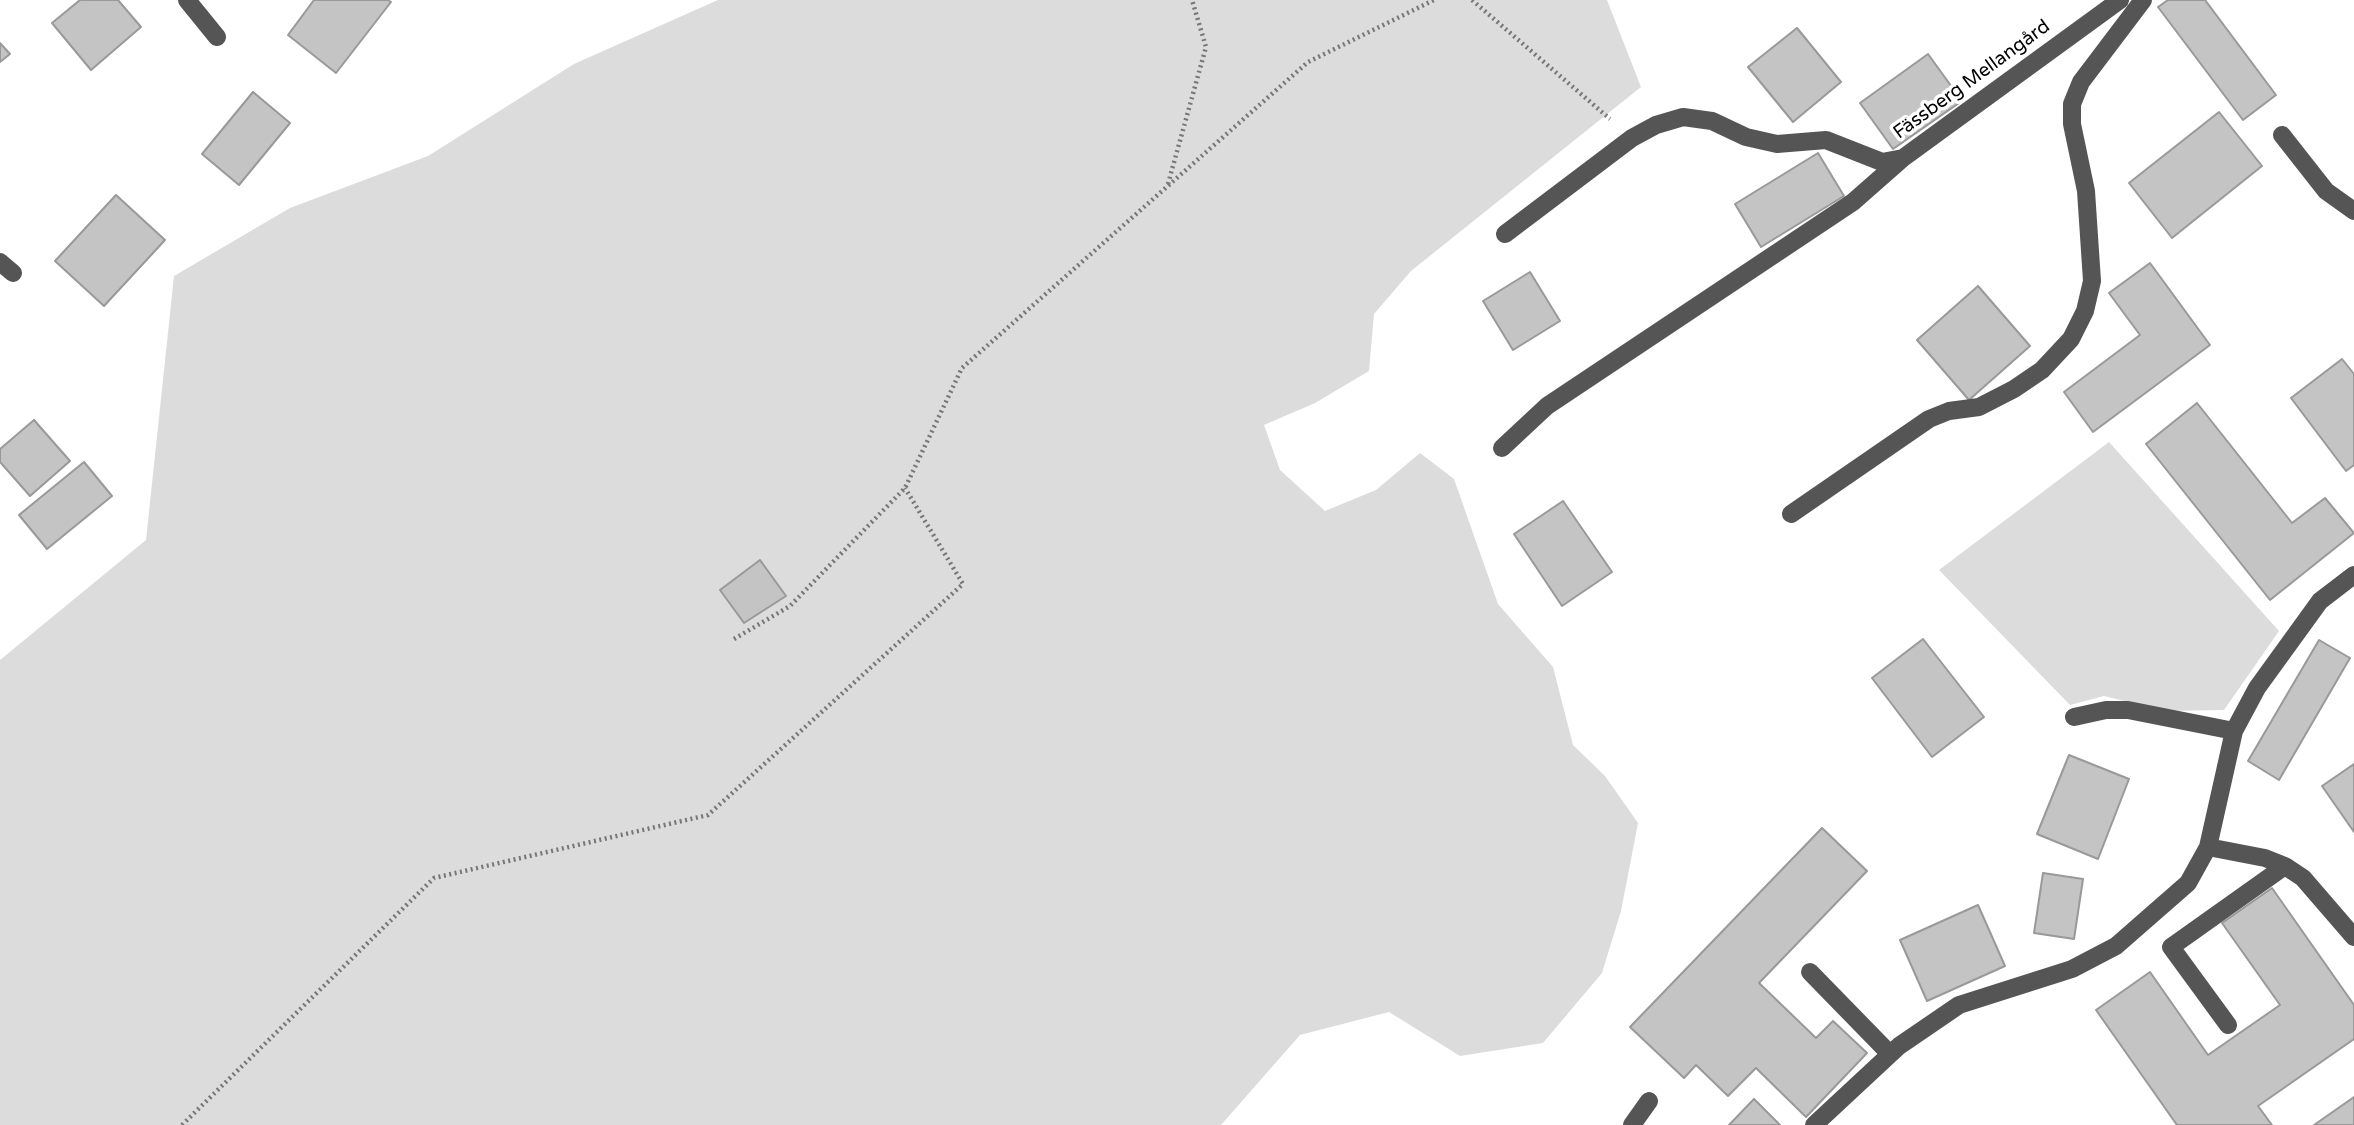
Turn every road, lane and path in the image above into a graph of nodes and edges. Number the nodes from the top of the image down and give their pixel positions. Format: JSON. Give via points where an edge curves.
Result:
{"nodes":[{"id":1,"x":187,"y":0,"type":"edge"},
{"id":2,"x":1192,"y":0,"type":"edge"},
{"id":3,"x":1434,"y":0,"type":"edge"},
{"id":4,"x":1472,"y":0,"type":"edge"},
{"id":5,"x":2120,"y":0,"type":"edge"},
{"id":6,"x":2143,"y":0,"type":"edge"},
{"id":7,"x":217,"y":37,"type":"dead end"},
{"id":8,"x":2282,"y":135,"type":"dead end"},
{"id":9,"x":1632,"y":138,"type":"junction"},
{"id":10,"x":1903,"y":158,"type":"junction"},
{"id":11,"x":1167,"y":187,"type":"junction"},
{"id":12,"x":2354,"y":211,"type":"edge"},
{"id":13,"x":1505,"y":234,"type":"dead end"},
{"id":14,"x":1502,"y":449,"type":"dead end"},
{"id":15,"x":905,"y":488,"type":"junction"},
{"id":16,"x":1791,"y":514,"type":"dead end"},
{"id":17,"x":2354,"y":575,"type":"edge"},
{"id":18,"x":734,"y":639,"type":"dead end"},
{"id":19,"x":2074,"y":717,"type":"dead end"},
{"id":20,"x":2234,"y":731,"type":"junction"},
{"id":21,"x":2208,"y":847,"type":"junction"},
{"id":22,"x":2285,"y":866,"type":"junction"},
{"id":23,"x":2354,"y":937,"type":"edge"},
{"id":24,"x":1810,"y":972,"type":"dead end"},
{"id":25,"x":2228,"y":1025,"type":"dead end"},
{"id":26,"x":1890,"y":1055,"type":"junction"},
{"id":27,"x":1649,"y":1101,"type":"dead end"},
{"id":28,"x":182,"y":1125,"type":"edge"},
{"id":29,"x":1632,"y":1125,"type":"edge"},
{"id":30,"x":1814,"y":1125,"type":"edge"}],
"edges":[{"from":1,"to":7,"type":"street"},
{"from":2,"to":11,"type":"path","via":[[1206,47]]},
{"from":3,"to":11,"type":"path","via":[[1308,62]]},
{"from":4,"to":9,"type":"path"},
{"from":5,"to":10,"type":"street","name":"Fässberg Mellangård"},
{"from":6,"to":16,"type":"street","via":[[2081,82],[2072,104],[2086,191],[2092,281],[2085,312],[2071,339],[2042,370],[2014,389],[1979,407],[1929,419]]},
{"from":8,"to":12,"type":"street","via":[[2326,191]]},
{"from":9,"to":10,"type":"street","name":"Fässberg Mellangård","via":[[1683,117],[1712,121],[1777,145],[1826,140],[1882,162]]},
{"from":9,"to":13,"type":"street","name":"Fässberg Mellangård"},
{"from":10,"to":14,"type":"street","via":[[1853,202],[1547,406]]},
{"from":11,"to":15,"type":"path","via":[[962,368]]},
{"from":15,"to":18,"type":"path","via":[[790,606]]},
{"from":15,"to":28,"type":"path","via":[[963,584],[708,815],[434,878]]},
{"from":17,"to":20,"type":"street","via":[[2320,601],[2256,688]]},
{"from":19,"to":20,"type":"street","via":[[2128,710]]},
{"from":20,"to":21,"type":"street"},
{"from":21,"to":22,"type":"street"},
{"from":21,"to":26,"type":"street","via":[[2188,883],[2116,946],[2072,969],[1959,1005]]},
{"from":22,"to":23,"type":"street","via":[[2303,878]]},
{"from":22,"to":25,"type":"street","via":[[2171,947]]},
{"from":24,"to":26,"type":"street"},
{"from":26,"to":30,"type":"street"},
{"from":27,"to":29,"type":"street"}]}
